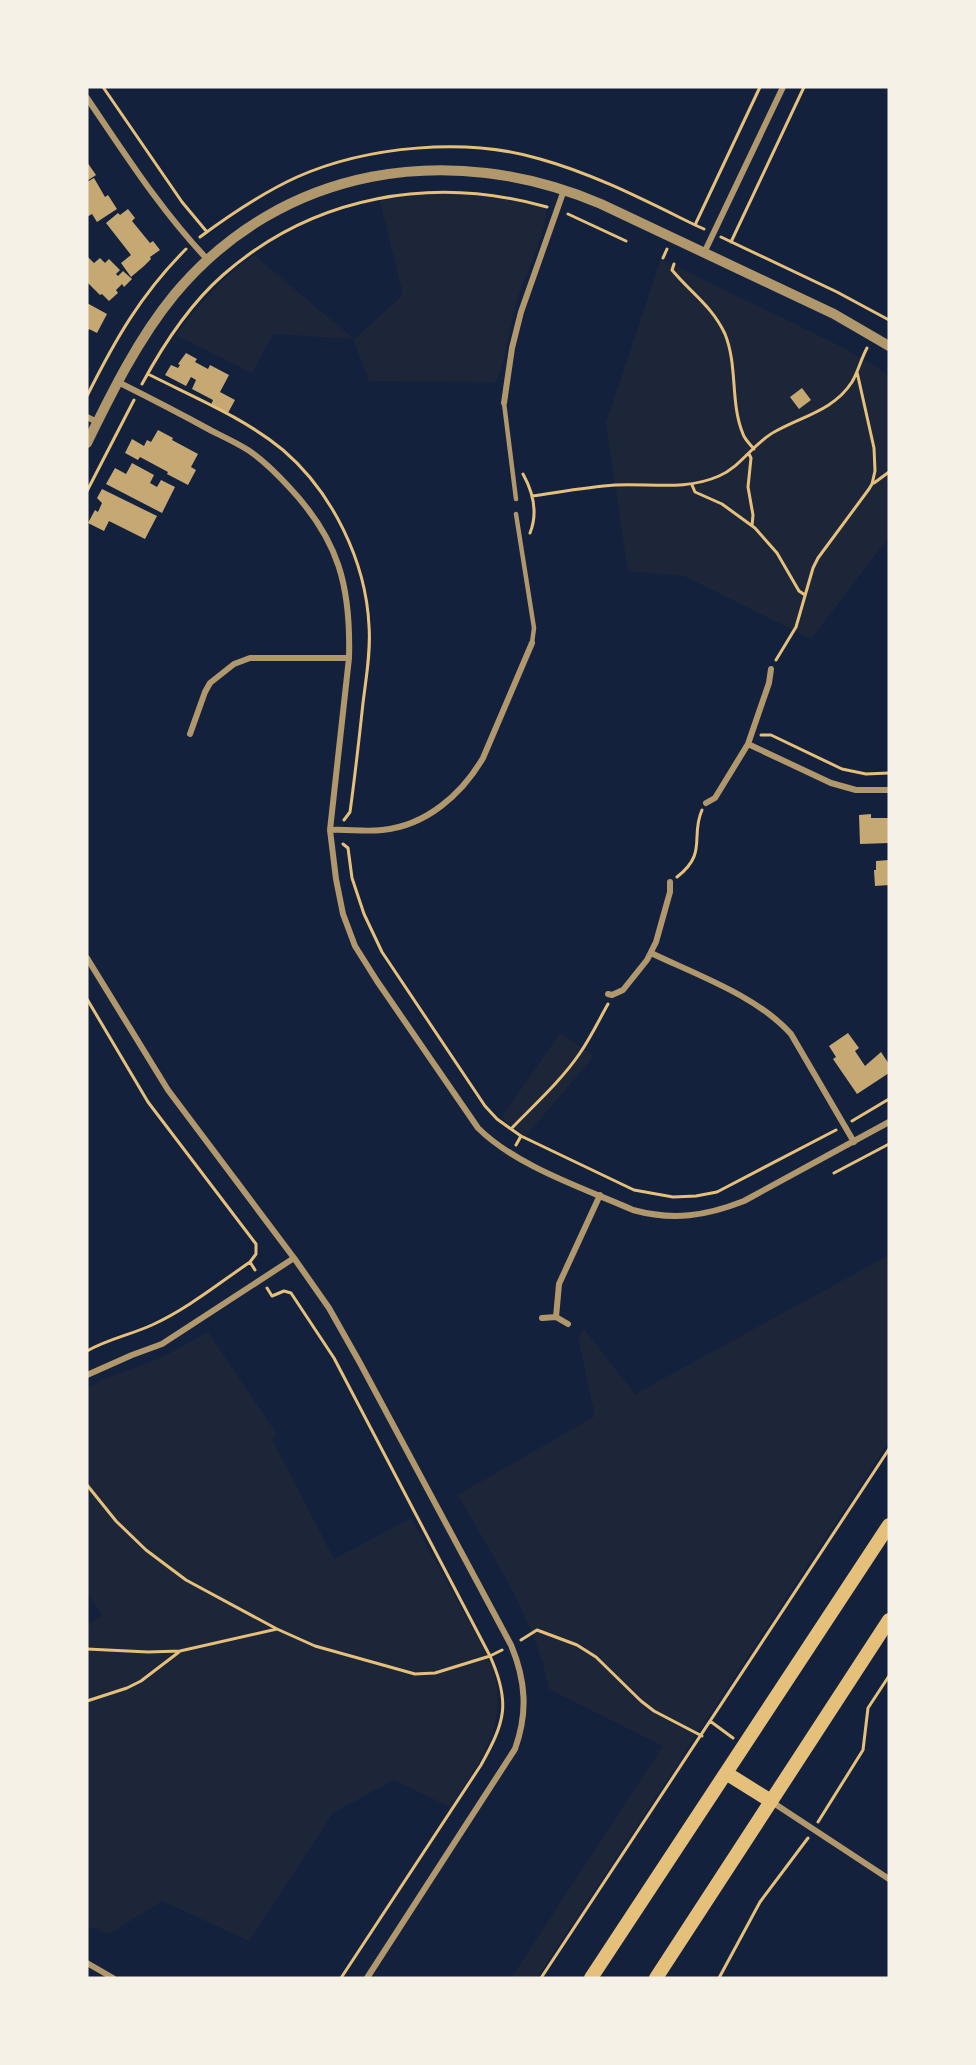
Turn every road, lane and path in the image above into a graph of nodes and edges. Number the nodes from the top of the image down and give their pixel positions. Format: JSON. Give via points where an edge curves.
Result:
{"nodes":[{"id":1,"x":103,"y":87,"type":"edge"},
{"id":2,"x":760,"y":87,"type":"edge"},
{"id":3,"x":783,"y":87,"type":"edge"},
{"id":4,"x":804,"y":87,"type":"edge"},
{"id":5,"x":87,"y":98,"type":"edge"},
{"id":6,"x":565,"y":190,"type":"junction"},
{"id":7,"x":558,"y":210,"type":"junction"},
{"id":8,"x":695,"y":225,"type":"junction"},
{"id":9,"x":207,"y":232,"type":"junction"},
{"id":10,"x":713,"y":233,"type":"junction"},
{"id":11,"x":626,"y":241,"type":"dead end"},
{"id":12,"x":731,"y":242,"type":"junction"},
{"id":13,"x":192,"y":243,"type":"junction"},
{"id":14,"x":703,"y":253,"type":"junction"},
{"id":15,"x":208,"y":260,"type":"junction"},
{"id":16,"x":674,"y":264,"type":"dead end"},
{"id":17,"x":889,"y":320,"type":"edge"},
{"id":18,"x":873,"y":336,"type":"junction"},
{"id":19,"x":889,"y":346,"type":"edge"},
{"id":20,"x":857,"y":372,"type":"junction"},
{"id":21,"x":118,"y":382,"type":"junction"},
{"id":22,"x":138,"y":392,"type":"junction"},
{"id":23,"x":87,"y":396,"type":"edge"},
{"id":24,"x":504,"y":403,"type":"joint"},
{"id":25,"x":92,"y":419,"type":"edge"},
{"id":26,"x":87,"y":443,"type":"edge"},
{"id":27,"x":754,"y":449,"type":"junction"},
{"id":28,"x":749,"y":454,"type":"junction"},
{"id":29,"x":510,"y":459,"type":"junction"},
{"id":30,"x":889,"y":472,"type":"edge"},
{"id":31,"x":872,"y":484,"type":"junction"},
{"id":32,"x":692,"y":485,"type":"junction"},
{"id":33,"x":87,"y":491,"type":"edge"},
{"id":34,"x":532,"y":496,"type":"junction"},
{"id":35,"x":516,"y":499,"type":"dead end"},
{"id":36,"x":516,"y":514,"type":"dead end"},
{"id":37,"x":752,"y":526,"type":"junction"},
{"id":38,"x":521,"y":548,"type":"junction"},
{"id":39,"x":805,"y":595,"type":"junction"},
{"id":40,"x":532,"y":643,"type":"joint"},
{"id":41,"x":349,"y":658,"type":"junction"},
{"id":42,"x":771,"y":669,"type":"joint"},
{"id":43,"x":190,"y":734,"type":"dead end"},
{"id":44,"x":752,"y":735,"type":"junction"},
{"id":45,"x":748,"y":744,"type":"junction"},
{"id":46,"x":889,"y":773,"type":"edge"},
{"id":47,"x":889,"y":790,"type":"edge"},
{"id":48,"x":706,"y":803,"type":"joint"},
{"id":49,"x":330,"y":830,"type":"junction"},
{"id":50,"x":687,"y":869,"type":"dead end"},
{"id":51,"x":670,"y":882,"type":"dead end"},
{"id":52,"x":651,"y":952,"type":"junction"},
{"id":53,"x":87,"y":958,"type":"edge"},
{"id":54,"x":610,"y":995,"type":"joint"},
{"id":55,"x":87,"y":999,"type":"edge"},
{"id":56,"x":889,"y":1099,"type":"edge"},
{"id":57,"x":889,"y":1122,"type":"edge"},
{"id":58,"x":845,"y":1126,"type":"junction"},
{"id":59,"x":522,"y":1136,"type":"junction"},
{"id":60,"x":854,"y":1142,"type":"junction"},
{"id":61,"x":889,"y":1144,"type":"edge"},
{"id":62,"x":511,"y":1154,"type":"junction"},
{"id":63,"x":834,"y":1173,"type":"dead end"},
{"id":64,"x":600,"y":1195,"type":"junction"},
{"id":65,"x":294,"y":1258,"type":"junction"},
{"id":66,"x":250,"y":1262,"type":"junction"},
{"id":67,"x":261,"y":1280,"type":"junction"},
{"id":68,"x":556,"y":1317,"type":"junction"},
{"id":69,"x":542,"y":1318,"type":"dead end"},
{"id":70,"x":568,"y":1324,"type":"dead end"},
{"id":71,"x":87,"y":1351,"type":"edge"},
{"id":72,"x":88,"y":1372,"type":"edge"},
{"id":73,"x":889,"y":1449,"type":"edge"},
{"id":74,"x":87,"y":1485,"type":"edge"},
{"id":75,"x":889,"y":1525,"type":"edge"},
{"id":76,"x":889,"y":1620,"type":"edge"},
{"id":77,"x":277,"y":1629,"type":"junction"},
{"id":78,"x":511,"y":1645,"type":"junction"},
{"id":79,"x":87,"y":1649,"type":"edge"},
{"id":80,"x":180,"y":1651,"type":"junction"},
{"id":81,"x":490,"y":1656,"type":"junction"},
{"id":82,"x":889,"y":1676,"type":"edge"},
{"id":83,"x":87,"y":1701,"type":"edge"},
{"id":84,"x":710,"y":1721,"type":"junction"},
{"id":85,"x":702,"y":1736,"type":"junction"},
{"id":86,"x":744,"y":1746,"type":"junction"},
{"id":87,"x":726,"y":1773,"type":"junction"},
{"id":88,"x":771,"y":1801,"type":"junction"},
{"id":89,"x":814,"y":1829,"type":"junction"},
{"id":90,"x":889,"y":1879,"type":"edge"},
{"id":91,"x":87,"y":1964,"type":"edge"},
{"id":92,"x":113,"y":1978,"type":"edge"},
{"id":93,"x":341,"y":1978,"type":"edge"},
{"id":94,"x":367,"y":1978,"type":"edge"},
{"id":95,"x":541,"y":1978,"type":"edge"},
{"id":96,"x":591,"y":1978,"type":"edge"},
{"id":97,"x":656,"y":1978,"type":"edge"},
{"id":98,"x":720,"y":1978,"type":"edge"}],
"edges":[{"from":1,"to":9,"type":"path"},
{"from":2,"to":8,"type":"path"},
{"from":3,"to":10,"type":"street"},
{"from":4,"to":12,"type":"path"},
{"from":5,"to":13,"type":"street","via":[[155,199]]},
{"from":6,"to":7,"type":"street"},
{"from":6,"to":14,"type":"street"},
{"from":6,"to":15,"type":"street","via":[[504,174],[464,170],[411,171],[361,178],[269,215]]},
{"from":7,"to":11,"type":"path"},
{"from":7,"to":22,"type":"path","via":[[504,196],[428,192],[391,196],[324,214],[257,248],[222,275],[164,346]]},
{"from":7,"to":24,"type":"street","via":[[521,312]]},
{"from":8,"to":9,"type":"path","via":[[615,186],[538,158],[501,150],[425,147],[384,152],[299,176],[240,208]]},
{"from":8,"to":10,"type":"path"},
{"from":9,"to":13,"type":"path"},
{"from":10,"to":12,"type":"path"},
{"from":10,"to":14,"type":"street"},
{"from":12,"to":17,"type":"path"},
{"from":13,"to":15,"type":"street"},
{"from":13,"to":23,"type":"path","via":[[129,317]]},
{"from":14,"to":18,"type":"street"},
{"from":15,"to":21,"type":"street","via":[[160,313]]},
{"from":16,"to":27,"type":"path","via":[[672,270],[711,309],[725,336],[743,436]]},
{"from":18,"to":19,"type":"street"},
{"from":18,"to":20,"type":"path"},
{"from":20,"to":27,"type":"path","via":[[844,392],[825,408],[773,432]]},
{"from":20,"to":31,"type":"path","via":[[874,448]]},
{"from":21,"to":22,"type":"street"},
{"from":21,"to":25,"type":"street"},
{"from":22,"to":33,"type":"path"},
{"from":22,"to":41,"type":"street","via":[[249,451],[279,476],[318,520],[344,583]]},
{"from":24,"to":29,"type":"lane"},
{"from":25,"to":26,"type":"street"},
{"from":27,"to":28,"type":"path"},
{"from":28,"to":32,"type":"path","via":[[722,475]]},
{"from":28,"to":37,"type":"path"},
{"from":29,"to":34,"type":"path","via":[[525,476]]},
{"from":29,"to":35,"type":"lane"},
{"from":30,"to":31,"type":"path"},
{"from":31,"to":39,"type":"path","via":[[823,550]]},
{"from":32,"to":34,"type":"path","via":[[612,485]]},
{"from":32,"to":37,"type":"path","via":[[695,492],[722,504]]},
{"from":34,"to":38,"type":"path","via":[[533,524]]},
{"from":36,"to":38,"type":"lane"},
{"from":37,"to":39,"type":"path","via":[[777,553]]},
{"from":38,"to":40,"type":"lane","via":[[534,628]]},
{"from":39,"to":42,"type":"path","via":[[796,627]]},
{"from":40,"to":49,"type":"street","via":[[483,758],[458,792],[426,816],[398,827]]},
{"from":41,"to":43,"type":"street","via":[[250,658],[234,664],[210,683]]},
{"from":41,"to":49,"type":"street"},
{"from":42,"to":44,"type":"street"},
{"from":44,"to":45,"type":"street"},
{"from":44,"to":46,"type":"path","via":[[771,735],[842,769]]},
{"from":45,"to":47,"type":"street","via":[[831,783],[856,790]]},
{"from":45,"to":48,"type":"street","via":[[715,798]]},
{"from":48,"to":50,"type":"path","via":[[700,816],[697,849]]},
{"from":49,"to":62,"type":"street","via":[[339,898],[355,946],[478,1128]]},
{"from":51,"to":52,"type":"street"},
{"from":52,"to":54,"type":"street","via":[[623,990]]},
{"from":52,"to":58,"type":"street","via":[[752,1002],[783,1025]]},
{"from":53,"to":65,"type":"street","via":[[168,1090]]},
{"from":54,"to":59,"type":"path","via":[[579,1055],[511,1129]]},
{"from":55,"to":66,"type":"path","via":[[148,1102],[256,1244],[256,1254]]},
{"from":56,"to":58,"type":"path"},
{"from":57,"to":60,"type":"street"},
{"from":58,"to":59,"type":"path","via":[[717,1192],[673,1197],[634,1190]]},
{"from":58,"to":60,"type":"street"},
{"from":59,"to":62,"type":"path"},
{"from":60,"to":64,"type":"street","via":[[744,1201],[700,1215],[652,1215]]},
{"from":61,"to":63,"type":"path"},
{"from":62,"to":64,"type":"street"},
{"from":64,"to":68,"type":"street","via":[[560,1284]]},
{"from":65,"to":67,"type":"street"},
{"from":65,"to":78,"type":"street","via":[[344,1333]]},
{"from":66,"to":67,"type":"path"},
{"from":66,"to":71,"type":"path","via":[[175,1313]]},
{"from":67,"to":72,"type":"street","via":[[162,1344]]},
{"from":67,"to":81,"type":"path","via":[[272,1296],[284,1291],[291,1293],[334,1358]]},
{"from":68,"to":69,"type":"street"},
{"from":68,"to":70,"type":"street"},
{"from":73,"to":84,"type":"path"},
{"from":74,"to":77,"type":"path","via":[[146,1550],[186,1580]]},
{"from":75,"to":86,"type":"highway"},
{"from":76,"to":88,"type":"highway"},
{"from":77,"to":80,"type":"path"},
{"from":77,"to":81,"type":"path","via":[[315,1646],[415,1674],[435,1673]]},
{"from":78,"to":81,"type":"path"},
{"from":78,"to":85,"type":"path","via":[[537,1630],[577,1645],[596,1657],[640,1701]]},
{"from":78,"to":94,"type":"street","via":[[525,1706],[515,1749]]},
{"from":79,"to":80,"type":"path"},
{"from":80,"to":83,"type":"path","via":[[141,1681]]},
{"from":81,"to":93,"type":"path","via":[[504,1697],[494,1741]]},
{"from":82,"to":89,"type":"path","via":[[868,1708],[866,1742],[860,1757]]},
{"from":84,"to":85,"type":"path"},
{"from":84,"to":86,"type":"path"},
{"from":85,"to":95,"type":"path"},
{"from":86,"to":87,"type":"highway"},
{"from":87,"to":88,"type":"highway"},
{"from":87,"to":96,"type":"highway"},
{"from":88,"to":89,"type":"street"},
{"from":88,"to":97,"type":"highway"},
{"from":89,"to":90,"type":"street"},
{"from":89,"to":98,"type":"path","via":[[760,1902]]},
{"from":91,"to":92,"type":"street"}]}
